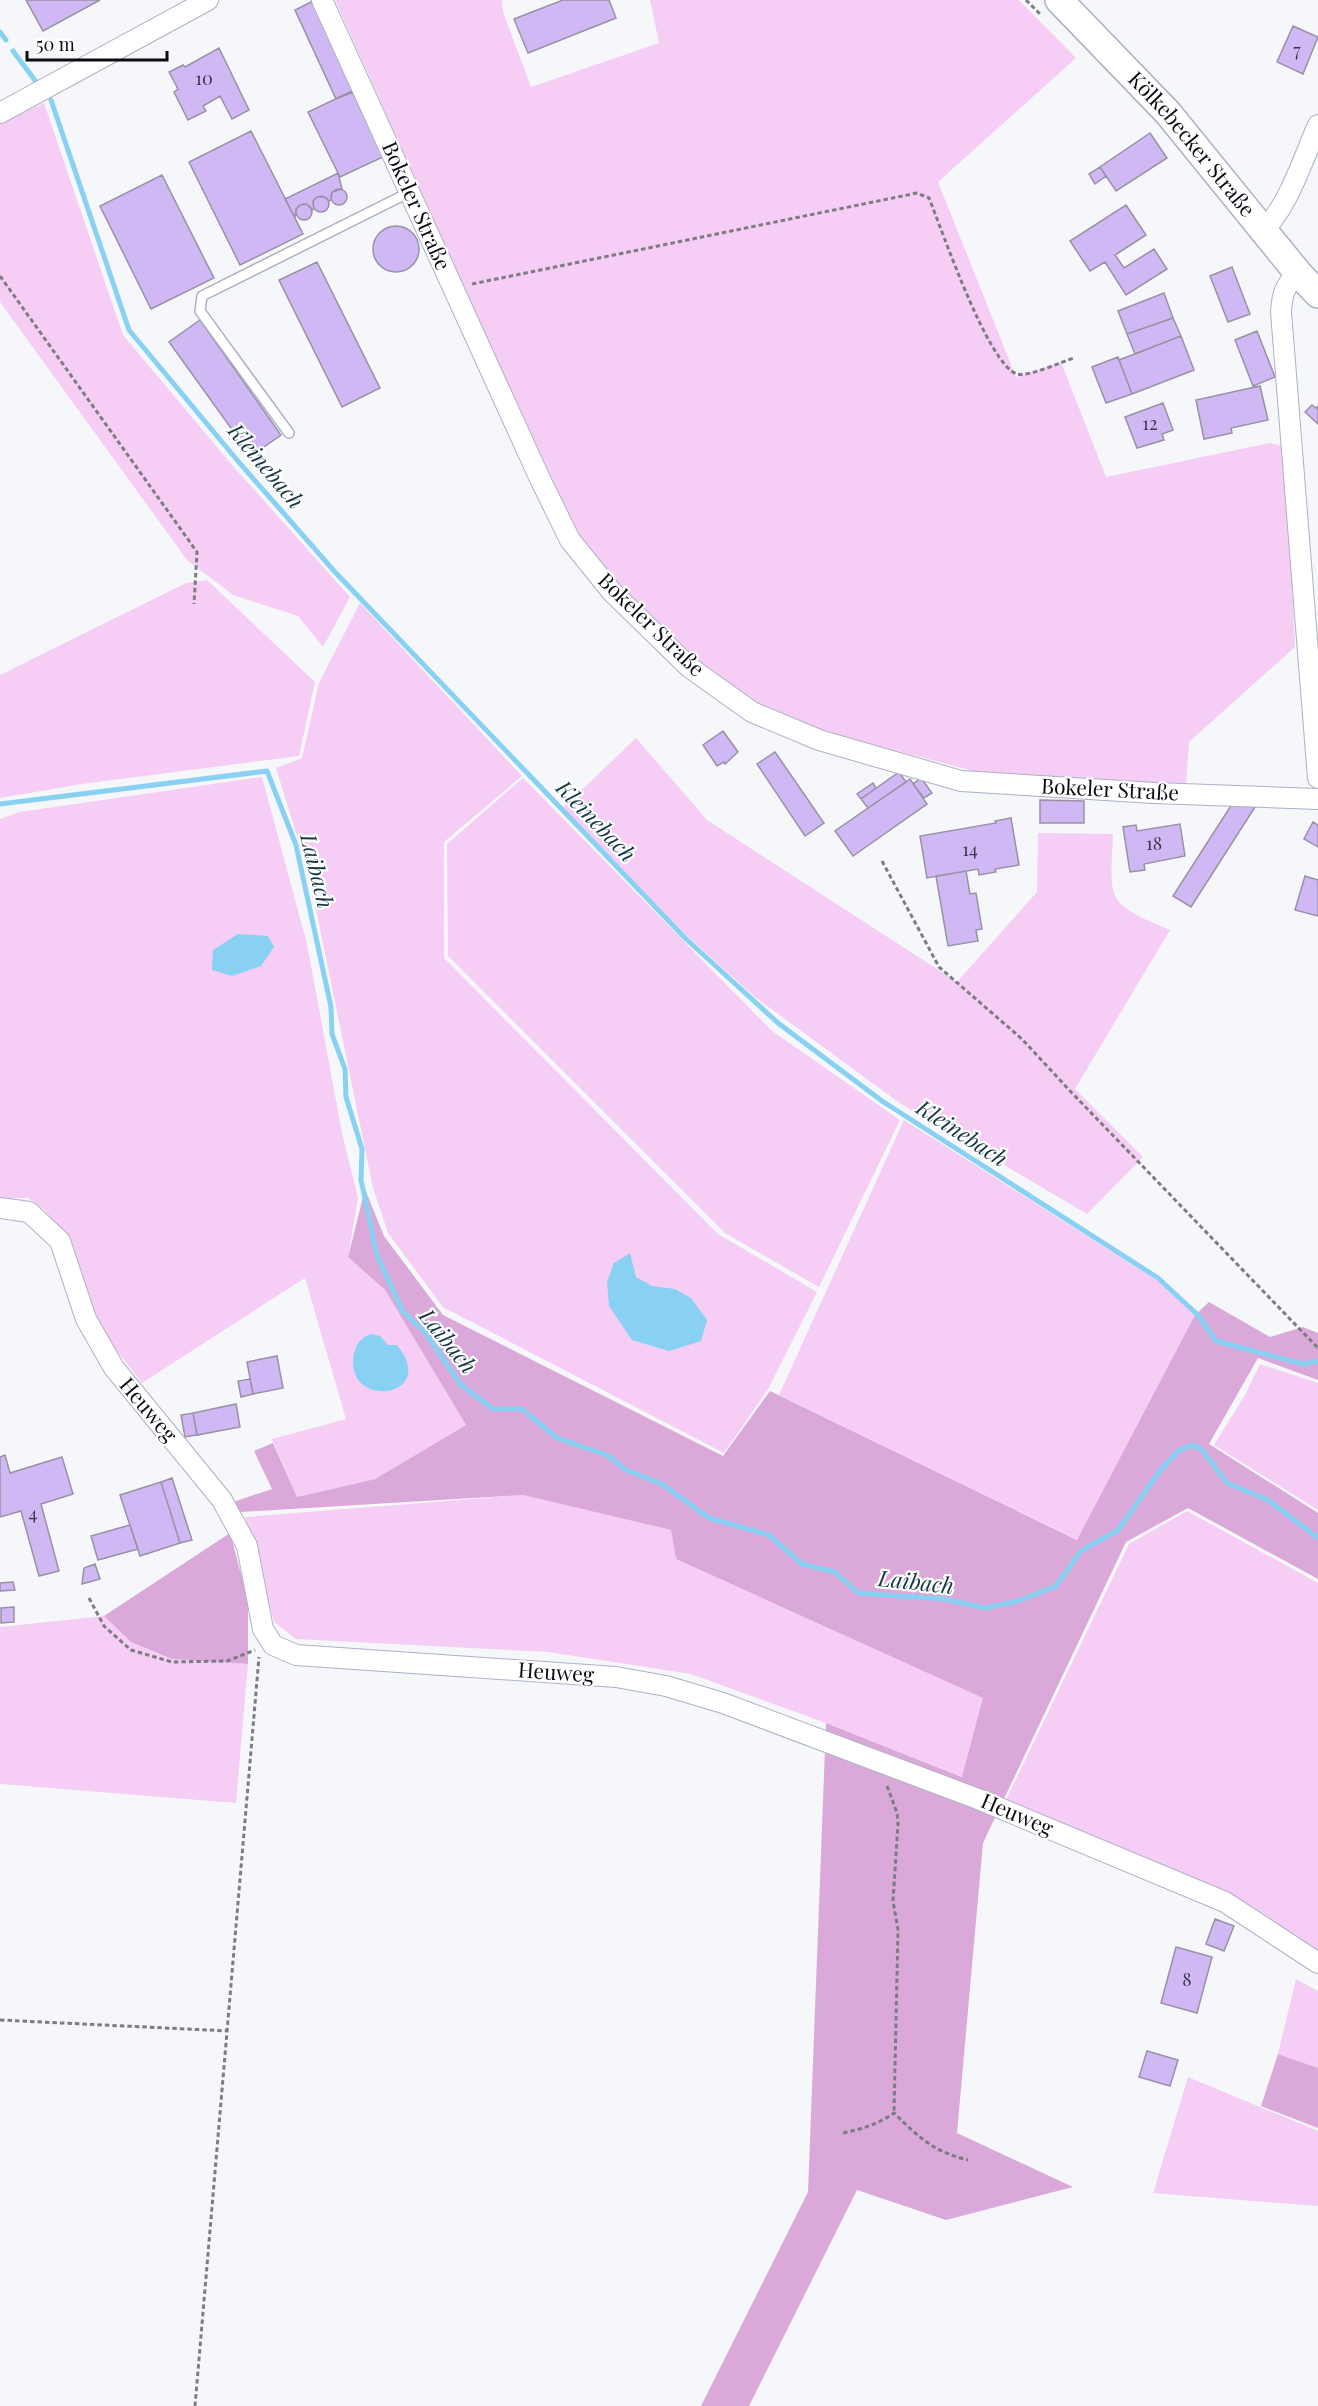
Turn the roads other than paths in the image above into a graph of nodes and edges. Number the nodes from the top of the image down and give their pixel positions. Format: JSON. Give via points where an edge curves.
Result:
{"nodes":[{"id":1,"x":208,"y":0,"type":"edge"},
{"id":2,"x":322,"y":0,"type":"edge"},
{"id":3,"x":1059,"y":0,"type":"edge"},
{"id":4,"x":0,"y":113,"type":"edge"},
{"id":5,"x":1318,"y":125,"type":"edge"},
{"id":6,"x":410,"y":192,"type":"junction"},
{"id":7,"x":1263,"y":230,"type":"junction"},
{"id":8,"x":1298,"y":273,"type":"junction"},
{"id":9,"x":1318,"y":294,"type":"edge"},
{"id":10,"x":289,"y":433,"type":"dead end"},
{"id":11,"x":1318,"y":778,"type":"edge"},
{"id":12,"x":1318,"y":799,"type":"edge"},
{"id":13,"x":0,"y":1208,"type":"edge"},
{"id":14,"x":1318,"y":1963,"type":"edge"}],
"edges":[{"from":1,"to":4,"type":"street"},
{"from":2,"to":6,"type":"street","name":"Bokeler Straße"},
{"from":3,"to":7,"type":"main road","name":"Kölkebecker Straße","via":[[1168,113]]},
{"from":5,"to":7,"type":"street","via":[[1281,208]]},
{"from":6,"to":10,"type":"lane","via":[[202,296],[200,311]]},
{"from":6,"to":12,"type":"street","name":"Bokeler Straße","via":[[570,540],[612,592],[689,667],[752,712],[819,740],[961,781],[1154,794]]},
{"from":7,"to":8,"type":"main road","name":"Kölkebecker Straße"},
{"from":8,"to":9,"type":"main road","name":"Kölkebecker Straße"},
{"from":8,"to":11,"type":"street","via":[[1286,285],[1281,312]]},
{"from":13,"to":14,"type":"street","name":"Heuweg","via":[[29,1212],[60,1241],[86,1319],[114,1368],[222,1500],[247,1546],[263,1629],[273,1644],[296,1655],[616,1677],[723,1703],[978,1799],[1225,1902]]}]}
